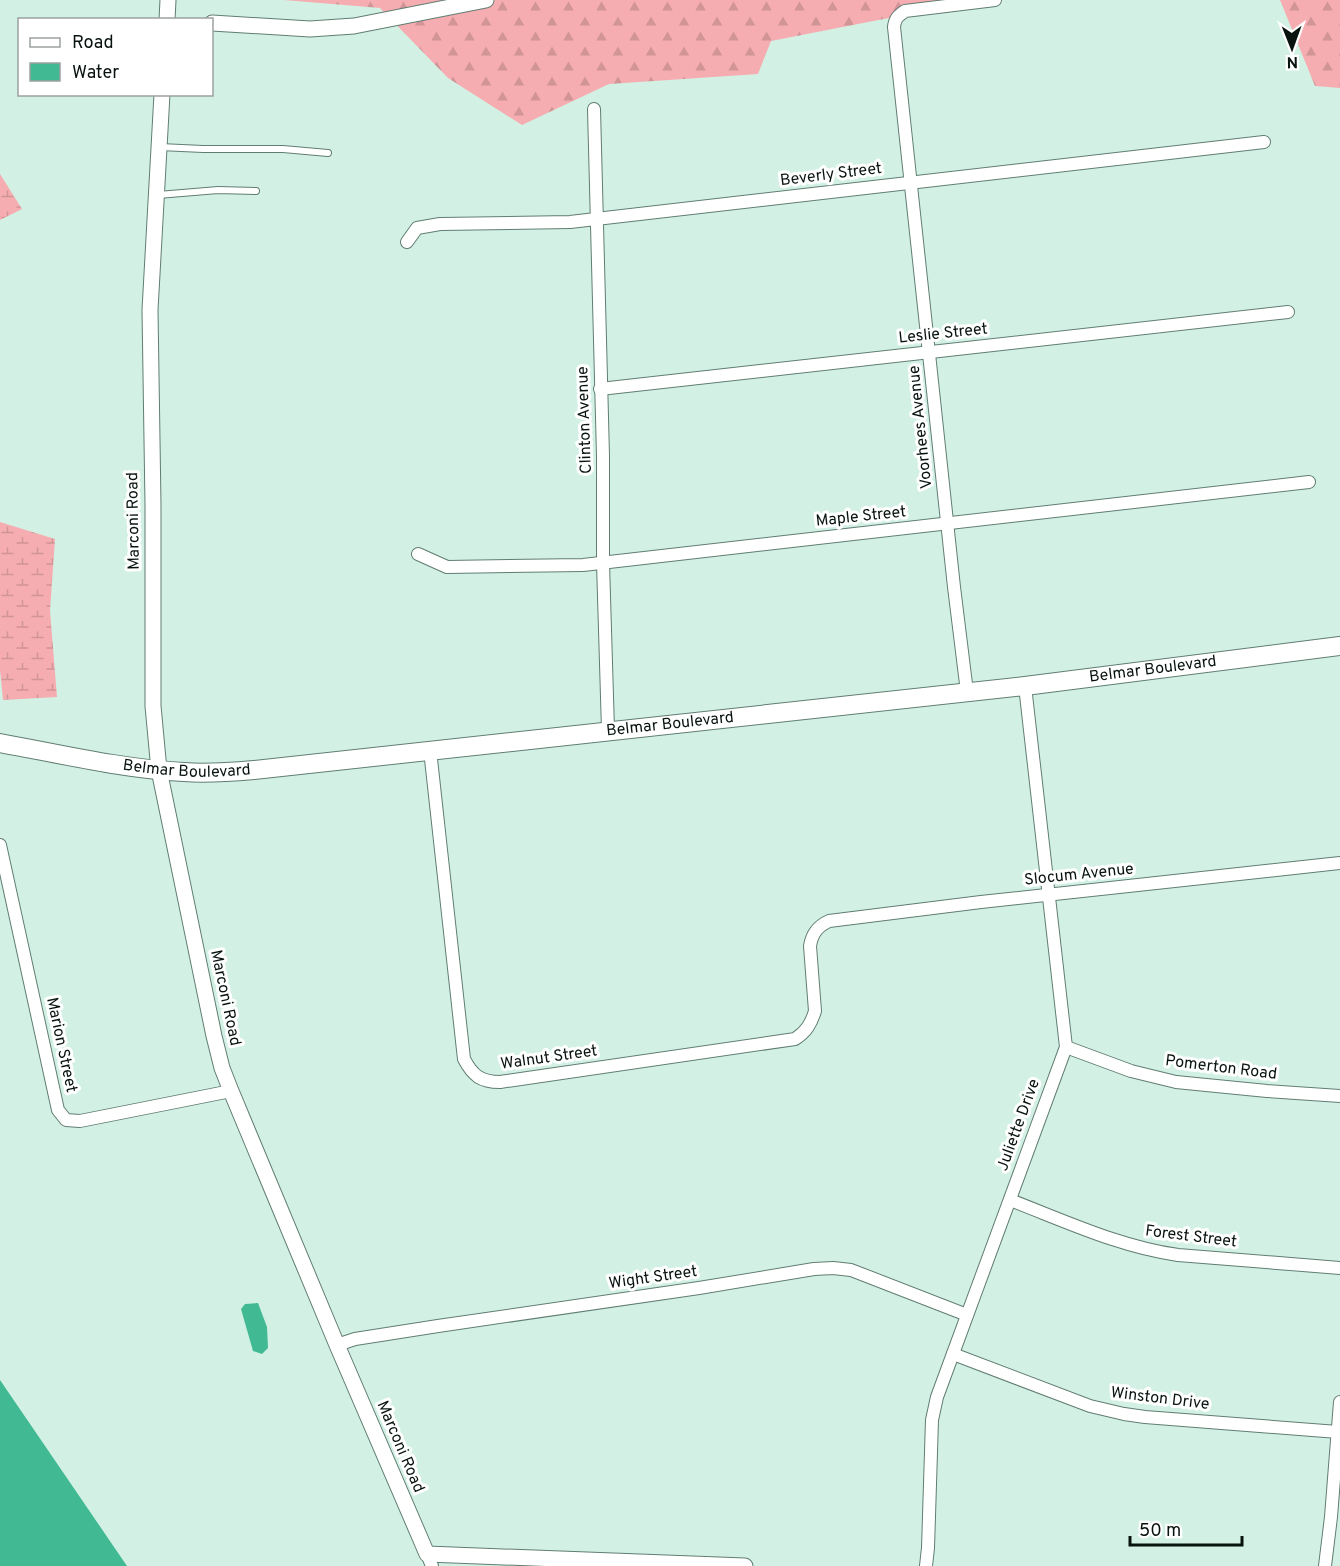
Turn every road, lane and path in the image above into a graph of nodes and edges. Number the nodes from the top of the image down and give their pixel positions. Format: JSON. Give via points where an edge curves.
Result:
{"nodes":[{"id":1,"x":168,"y":0,"type":"edge"},
{"id":2,"x":486,"y":0,"type":"edge"},
{"id":3,"x":995,"y":0,"type":"edge"},
{"id":4,"x":167,"y":18,"type":"edge"},
{"id":5,"x":213,"y":23,"type":"edge"},
{"id":6,"x":162,"y":96,"type":"edge"},
{"id":7,"x":594,"y":109,"type":"dead end"},
{"id":8,"x":1264,"y":142,"type":"dead end"},
{"id":9,"x":159,"y":147,"type":"junction"},
{"id":10,"x":328,"y":153,"type":"dead end"},
{"id":11,"x":910,"y":182,"type":"junction"},
{"id":12,"x":256,"y":191,"type":"dead end"},
{"id":13,"x":156,"y":195,"type":"junction"},
{"id":14,"x":596,"y":219,"type":"junction"},
{"id":15,"x":407,"y":242,"type":"dead end"},
{"id":16,"x":1288,"y":312,"type":"dead end"},
{"id":17,"x":930,"y":352,"type":"junction"},
{"id":18,"x":600,"y":389,"type":"junction"},
{"id":19,"x":1309,"y":482,"type":"dead end"},
{"id":20,"x":948,"y":524,"type":"junction"},
{"id":21,"x":417,"y":554,"type":"dead end"},
{"id":22,"x":603,"y":563,"type":"junction"},
{"id":23,"x":1340,"y":646,"type":"edge"},
{"id":24,"x":1025,"y":686,"type":"junction"},
{"id":25,"x":967,"y":692,"type":"junction"},
{"id":26,"x":608,"y":730,"type":"junction"},
{"id":27,"x":0,"y":743,"type":"edge"},
{"id":28,"x":430,"y":750,"type":"junction"},
{"id":29,"x":159,"y":770,"type":"junction"},
{"id":30,"x":0,"y":846,"type":"edge"},
{"id":31,"x":1340,"y":863,"type":"edge"},
{"id":32,"x":1048,"y":895,"type":"junction"},
{"id":33,"x":822,"y":924,"type":"joint"},
{"id":34,"x":1066,"y":1047,"type":"junction"},
{"id":35,"x":231,"y":1091,"type":"junction"},
{"id":36,"x":1340,"y":1096,"type":"edge"},
{"id":37,"x":1010,"y":1200,"type":"junction"},
{"id":38,"x":1340,"y":1268,"type":"edge"},
{"id":39,"x":967,"y":1315,"type":"junction"},
{"id":40,"x":337,"y":1345,"type":"junction"},
{"id":41,"x":952,"y":1354,"type":"junction"},
{"id":42,"x":1340,"y":1402,"type":"edge"},
{"id":43,"x":1338,"y":1432,"type":"junction"},
{"id":44,"x":430,"y":1560,"type":"edge"},
{"id":45,"x":745,"y":1566,"type":"edge"},
{"id":46,"x":926,"y":1566,"type":"edge"},
{"id":47,"x":1324,"y":1566,"type":"edge"}],
"edges":[{"from":1,"to":4,"type":"street"},
{"from":2,"to":5,"type":"street","via":[[354,26]]},
{"from":3,"to":11,"type":"street","name":"Voorhees Avenue","via":[[911,9],[897,16],[894,27]]},
{"from":6,"to":9,"type":"street","name":"Marconi Road"},
{"from":7,"to":14,"type":"street","name":"Clinton Avenue"},
{"from":8,"to":11,"type":"street","name":"Beverly Street"},
{"from":9,"to":10,"type":"lane"},
{"from":9,"to":13,"type":"street","name":"Marconi Road"},
{"from":11,"to":14,"type":"street","name":"Beverly Street"},
{"from":11,"to":17,"type":"street","name":"Voorhees Avenue"},
{"from":12,"to":13,"type":"lane"},
{"from":13,"to":29,"type":"street","name":"Marconi Road","via":[[150,351],[153,706]]},
{"from":14,"to":15,"type":"street","name":"Beverly Street","via":[[440,224],[417,228]]},
{"from":14,"to":18,"type":"street","name":"Clinton Avenue"},
{"from":16,"to":17,"type":"street","name":"Leslie Street"},
{"from":17,"to":18,"type":"street","name":"Leslie Street"},
{"from":17,"to":20,"type":"street","name":"Voorhees Avenue"},
{"from":18,"to":22,"type":"street","name":"Clinton Avenue"},
{"from":19,"to":20,"type":"street","name":"Maple Street"},
{"from":20,"to":22,"type":"street","name":"Maple Street"},
{"from":20,"to":25,"type":"street","name":"Voorhees Avenue"},
{"from":21,"to":22,"type":"street","name":"Maple Street","via":[[447,567]]},
{"from":22,"to":26,"type":"street","name":"Clinton Avenue"},
{"from":23,"to":24,"type":"main road","name":"Belmar Boulevard"},
{"from":24,"to":25,"type":"main road","name":"Belmar Boulevard"},
{"from":24,"to":32,"type":"street","name":"Juliette Drive"},
{"from":25,"to":26,"type":"main road","name":"Belmar Boulevard"},
{"from":26,"to":28,"type":"main road","name":"Belmar Boulevard"},
{"from":27,"to":29,"type":"main road","name":"Belmar Boulevard"},
{"from":28,"to":29,"type":"main road","name":"Belmar Boulevard","via":[[216,773]]},
{"from":28,"to":33,"type":"street","name":"Walnut Street","via":[[464,1059],[480,1079],[500,1082],[795,1039],[812,1022],[810,946]]},
{"from":29,"to":35,"type":"street","name":"Marconi Road","via":[[217,1046]]},
{"from":30,"to":35,"type":"street","name":"Marion Street","via":[[58,1110],[66,1120],[80,1121]]},
{"from":31,"to":32,"type":"street","name":"Slocum Avenue"},
{"from":32,"to":33,"type":"street","name":"Slocum Avenue"},
{"from":32,"to":34,"type":"street","name":"Juliette Drive"},
{"from":34,"to":36,"type":"street","name":"Pomerton Road","via":[[1131,1071],[1176,1082]]},
{"from":34,"to":37,"type":"street","name":"Juliette Drive"},
{"from":35,"to":40,"type":"street","name":"Marconi Road"},
{"from":37,"to":38,"type":"street","name":"Forest Street","via":[[1155,1252]]},
{"from":37,"to":39,"type":"street","name":"Juliette Drive"},
{"from":39,"to":40,"type":"street","name":"Wight Street","via":[[871,1277],[833,1268],[438,1326]]},
{"from":39,"to":41,"type":"street","name":"Juliette Drive"},
{"from":40,"to":44,"type":"street","name":"Marconi Road"},
{"from":41,"to":43,"type":"street","name":"Winston Drive","via":[[1089,1406],[1124,1414]]},
{"from":41,"to":46,"type":"street","name":"Juliette Drive","via":[[932,1420]]},
{"from":42,"to":43,"type":"street"},
{"from":43,"to":47,"type":"street"},
{"from":44,"to":45,"type":"street","name":"Marconi Road"}]}
